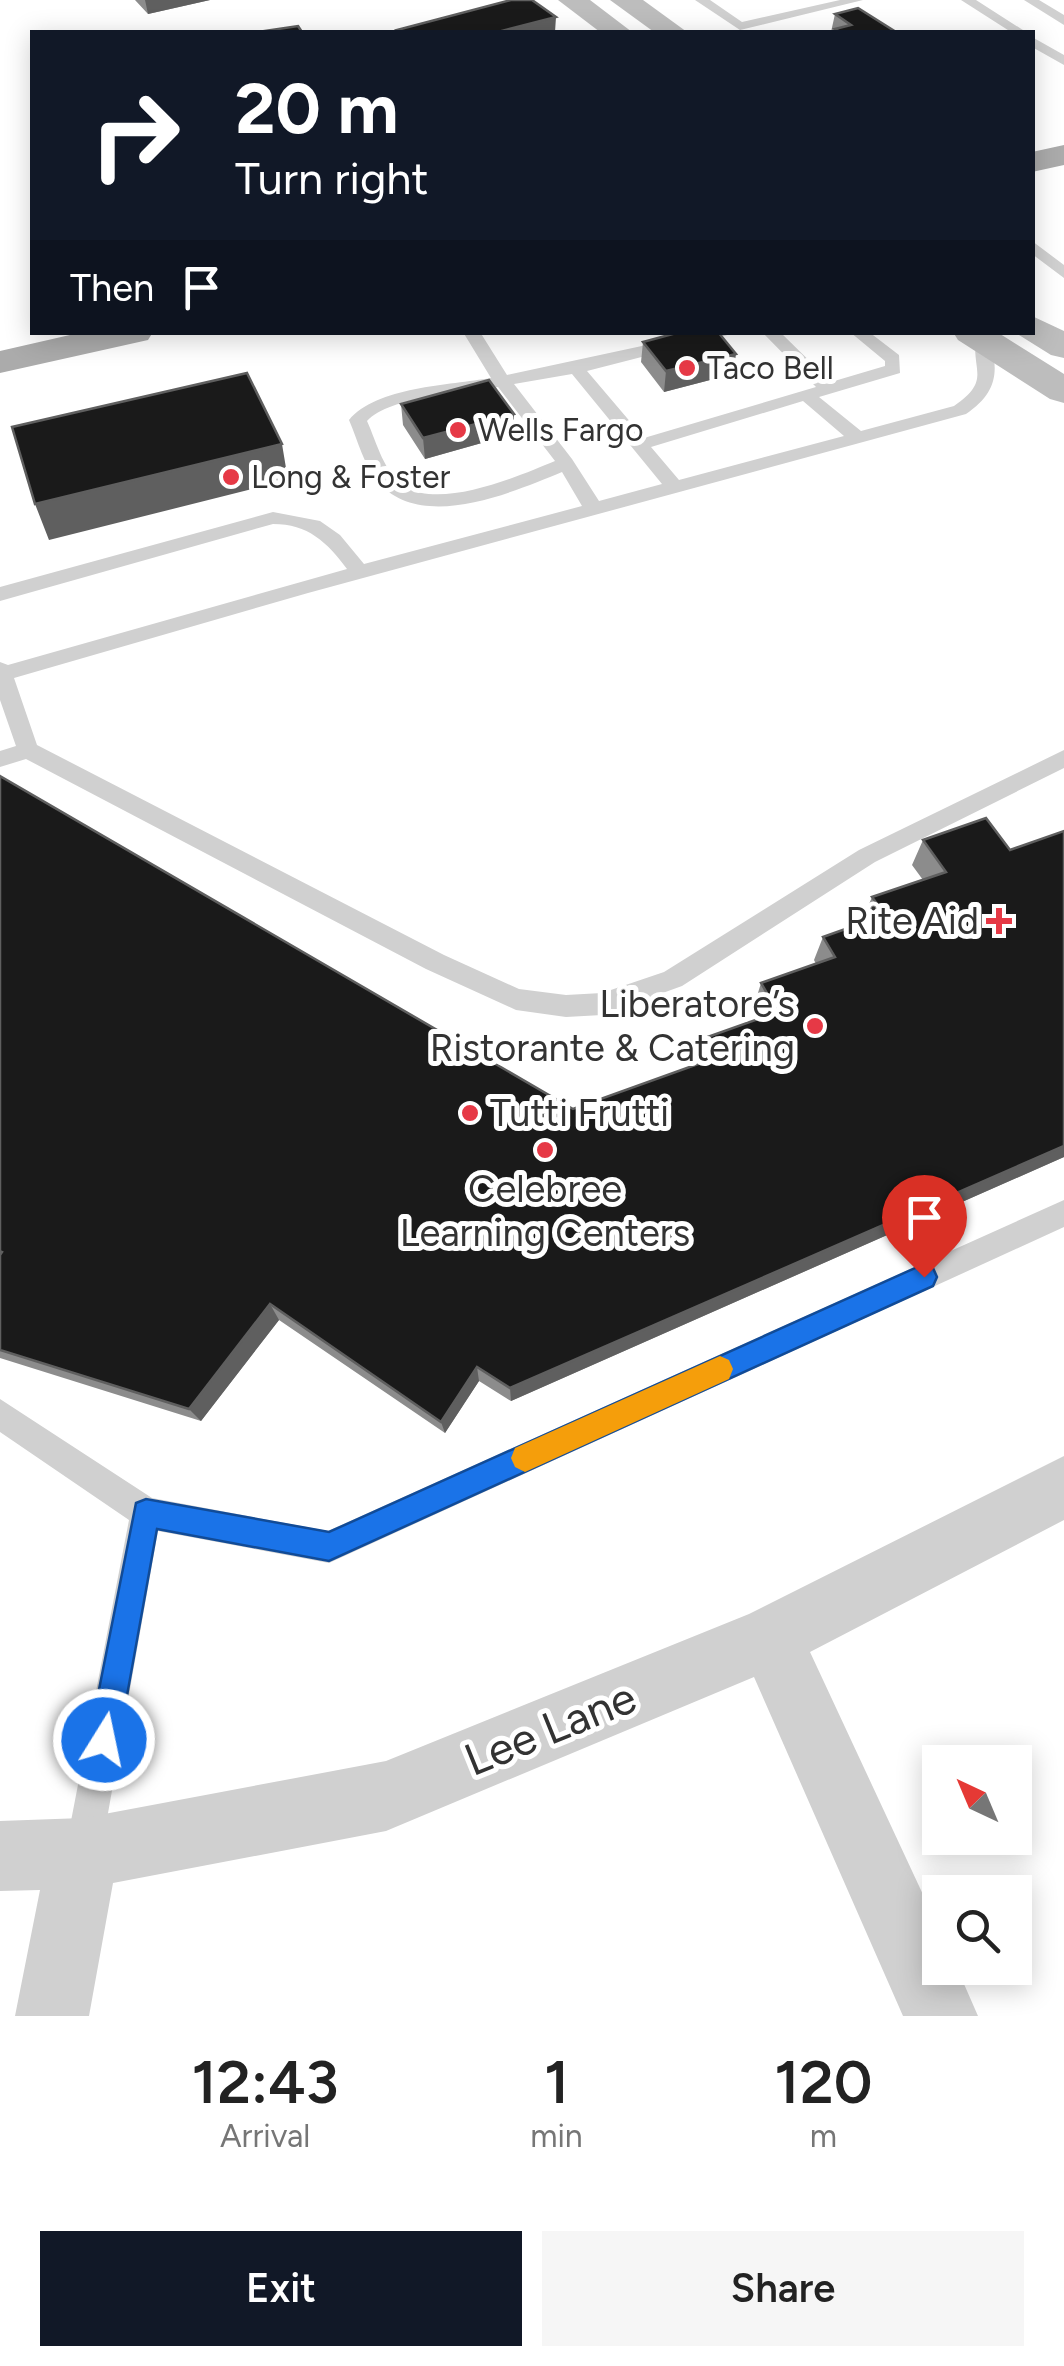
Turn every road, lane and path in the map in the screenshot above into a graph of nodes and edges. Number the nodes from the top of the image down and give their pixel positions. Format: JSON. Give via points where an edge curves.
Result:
{"nodes":[{"id":1,"x":572,"y":0,"type":"edge"},
{"id":2,"x":624,"y":0,"type":"edge"},
{"id":3,"x":701,"y":0,"type":"edge"},
{"id":4,"x":858,"y":0,"type":"edge"},
{"id":5,"x":968,"y":0,"type":"edge"},
{"id":6,"x":1030,"y":0,"type":"edge"},
{"id":7,"x":1064,"y":21,"type":"edge"},
{"id":8,"x":615,"y":30,"type":"edge"},
{"id":9,"x":670,"y":30,"type":"edge"},
{"id":10,"x":1016,"y":30,"type":"edge"},
{"id":11,"x":1035,"y":43,"type":"edge"},
{"id":12,"x":1064,"y":61,"type":"edge"},
{"id":13,"x":1064,"y":155,"type":"edge"},
{"id":14,"x":1035,"y":161,"type":"edge"},
{"id":15,"x":1035,"y":249,"type":"edge"},
{"id":16,"x":1064,"y":274,"type":"edge"},
{"id":17,"x":1035,"y":329,"type":"edge"},
{"id":18,"x":121,"y":335,"type":"edge"},
{"id":19,"x":473,"y":335,"type":"edge"},
{"id":20,"x":668,"y":335,"type":"edge"},
{"id":21,"x":718,"y":335,"type":"edge"},
{"id":22,"x":773,"y":335,"type":"edge"},
{"id":23,"x":862,"y":335,"type":"edge"},
{"id":24,"x":976,"y":337,"type":"edge"},
{"id":25,"x":1064,"y":347,"type":"edge"},
{"id":26,"x":0,"y":362,"type":"edge"},
{"id":27,"x":576,"y":368,"type":"junction"},
{"id":28,"x":497,"y":374,"type":"junction"},
{"id":29,"x":828,"y":389,"type":"junction"},
{"id":30,"x":1064,"y":392,"type":"edge"},
{"id":31,"x":806,"y":396,"type":"junction"},
{"id":32,"x":860,"y":440,"type":"junction"},
{"id":33,"x":640,"y":445,"type":"junction"},
{"id":34,"x":566,"y":463,"type":"junction"},
{"id":35,"x":676,"y":489,"type":"junction"},
{"id":36,"x":595,"y":511,"type":"junction"},
{"id":37,"x":360,"y":572,"type":"junction"},
{"id":38,"x":0,"y":594,"type":"edge"},
{"id":39,"x":1,"y":671,"type":"edge"},
{"id":40,"x":28,"y":750,"type":"junction"},
{"id":41,"x":1064,"y":758,"type":"edge"},
{"id":42,"x":0,"y":759,"type":"edge"},
{"id":43,"x":1064,"y":1213,"type":"edge"},
{"id":44,"x":0,"y":1414,"type":"edge"},
{"id":45,"x":1064,"y":1487,"type":"edge"},
{"id":46,"x":146,"y":1513,"type":"junction"},
{"id":47,"x":770,"y":1638,"type":"junction"},
{"id":48,"x":83,"y":1853,"type":"junction"},
{"id":49,"x":0,"y":1856,"type":"edge"},
{"id":50,"x":52,"y":2016,"type":"edge"},
{"id":51,"x":941,"y":2016,"type":"edge"}],
"edges":[{"from":1,"to":8,"type":"street"},
{"from":2,"to":9,"type":"street"},
{"from":3,"to":4,"type":"lane","via":[[740,26]]},
{"from":5,"to":10,"type":"lane"},
{"from":6,"to":7,"type":"lane"},
{"from":11,"to":12,"type":"lane"},
{"from":13,"to":14,"type":"main road"},
{"from":15,"to":16,"type":"lane"},
{"from":17,"to":25,"type":"street"},
{"from":18,"to":26,"type":"main road"},
{"from":19,"to":28,"type":"lane"},
{"from":20,"to":27,"type":"lane","via":[[608,351]]},
{"from":21,"to":27,"type":"lane"},
{"from":22,"to":29,"type":"lane"},
{"from":23,"to":29,"type":"lane","via":[[894,368]]},
{"from":24,"to":30,"type":"street"},
{"from":24,"to":32,"type":"lane","via":[[990,367],[979,399]]},
{"from":27,"to":28,"type":"lane"},
{"from":27,"to":33,"type":"lane"},
{"from":28,"to":34,"type":"lane"},
{"from":28,"to":34,"type":"lane","via":[[368,410],[358,420],[385,480],[406,497],[434,502]]},
{"from":29,"to":31,"type":"lane"},
{"from":31,"to":32,"type":"lane"},
{"from":31,"to":33,"type":"lane"},
{"from":32,"to":35,"type":"lane"},
{"from":33,"to":35,"type":"lane"},
{"from":34,"to":36,"type":"lane"},
{"from":35,"to":36,"type":"lane"},
{"from":36,"to":37,"type":"lane"},
{"from":37,"to":38,"type":"lane","via":[[337,539],[317,525],[284,517]]},
{"from":37,"to":39,"type":"lane"},
{"from":39,"to":40,"type":"lane"},
{"from":40,"to":41,"type":"lane","via":[[516,1000],[566,1006],[602,1004],[673,979],[867,856]]},
{"from":40,"to":42,"type":"lane"},
{"from":43,"to":46,"type":"lane","via":[[329,1546]]},
{"from":44,"to":46,"type":"lane"},
{"from":45,"to":47,"type":"street","name":"Lee Lane"},
{"from":46,"to":48,"type":"lane"},
{"from":47,"to":48,"type":"street","name":"Lee Lane","via":[[386,1796]]},
{"from":47,"to":51,"type":"street"},
{"from":48,"to":49,"type":"street","name":"Lee Lane"},
{"from":48,"to":50,"type":"street"}]}
